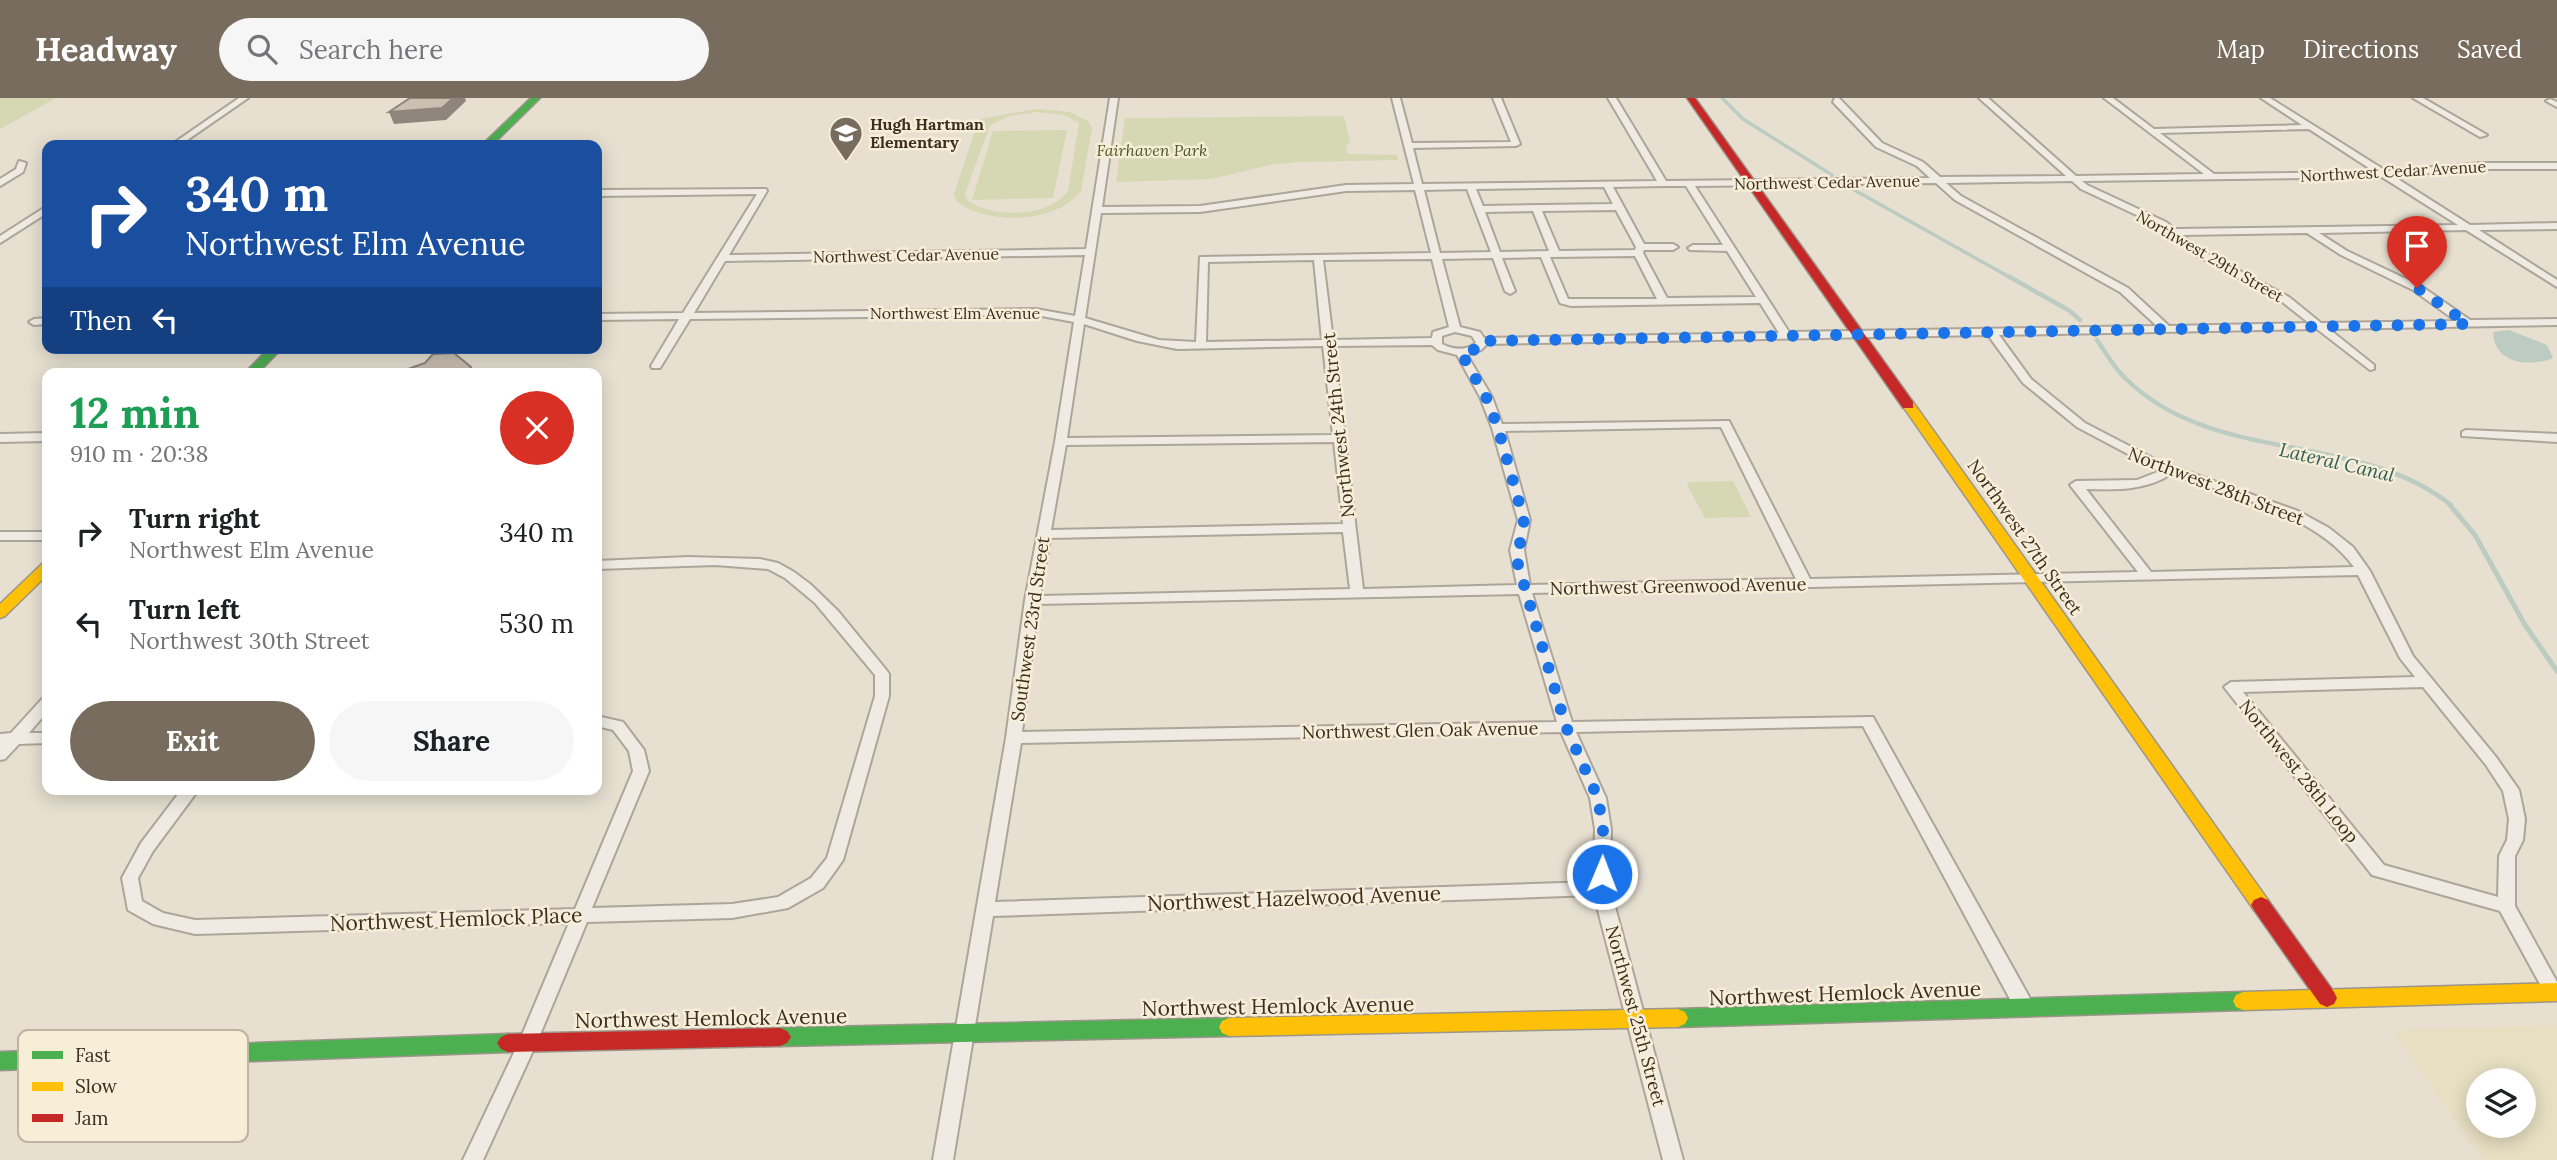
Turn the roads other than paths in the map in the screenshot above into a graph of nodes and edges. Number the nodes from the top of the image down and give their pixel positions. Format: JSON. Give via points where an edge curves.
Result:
{"nodes":[{"id":1,"x":244,"y":98,"type":"edge"},
{"id":2,"x":536,"y":98,"type":"edge"},
{"id":3,"x":1114,"y":98,"type":"edge"},
{"id":4,"x":1396,"y":98,"type":"edge"},
{"id":5,"x":1497,"y":98,"type":"edge"},
{"id":6,"x":1612,"y":98,"type":"edge"},
{"id":7,"x":1691,"y":98,"type":"edge"},
{"id":8,"x":1983,"y":98,"type":"edge"},
{"id":9,"x":2108,"y":98,"type":"edge"},
{"id":10,"x":2265,"y":98,"type":"edge"},
{"id":11,"x":2417,"y":98,"type":"edge"},
{"id":12,"x":1836,"y":100,"type":"dead end"},
{"id":13,"x":2311,"y":127,"type":"junction"},
{"id":14,"x":2154,"y":131,"type":"junction"},
{"id":15,"x":2483,"y":135,"type":"dead end"},
{"id":16,"x":182,"y":140,"type":"edge"},
{"id":17,"x":492,"y":140,"type":"edge"},
{"id":18,"x":1410,"y":146,"type":"junction"},
{"id":19,"x":22,"y":163,"type":"dead end"},
{"id":20,"x":2557,"y":166,"type":"edge"},
{"id":21,"x":2384,"y":173,"type":"junction"},
{"id":22,"x":2212,"y":176,"type":"junction"},
{"id":23,"x":2073,"y":178,"type":"junction"},
{"id":24,"x":1939,"y":180,"type":"junction"},
{"id":25,"x":0,"y":183,"type":"edge"},
{"id":26,"x":1752,"y":183,"type":"junction"},
{"id":27,"x":1663,"y":184,"type":"junction"},
{"id":28,"x":1689,"y":184,"type":"junction"},
{"id":29,"x":1607,"y":185,"type":"junction"},
{"id":30,"x":1420,"y":187,"type":"junction"},
{"id":31,"x":1471,"y":187,"type":"junction"},
{"id":32,"x":602,"y":193,"type":"edge"},
{"id":33,"x":1619,"y":207,"type":"junction"},
{"id":34,"x":1536,"y":208,"type":"junction"},
{"id":35,"x":1097,"y":209,"type":"junction"},
{"id":36,"x":1480,"y":209,"type":"junction"},
{"id":37,"x":42,"y":212,"type":"edge"},
{"id":38,"x":2557,"y":226,"type":"edge"},
{"id":39,"x":2469,"y":228,"type":"junction"},
{"id":40,"x":2309,"y":230,"type":"junction"},
{"id":41,"x":2175,"y":232,"type":"junction"},
{"id":42,"x":0,"y":240,"type":"edge"},
{"id":43,"x":1672,"y":247,"type":"dead end"},
{"id":44,"x":1693,"y":248,"type":"dead end"},
{"id":45,"x":1730,"y":248,"type":"junction"},
{"id":46,"x":1640,"y":250,"type":"junction"},
{"id":47,"x":1090,"y":252,"type":"junction"},
{"id":48,"x":1550,"y":254,"type":"junction"},
{"id":49,"x":1497,"y":255,"type":"junction"},
{"id":50,"x":1437,"y":256,"type":"junction"},
{"id":51,"x":1318,"y":257,"type":"junction"},
{"id":52,"x":722,"y":258,"type":"junction"},
{"id":53,"x":2557,"y":284,"type":"edge"},
{"id":54,"x":1510,"y":291,"type":"dead end"},
{"id":55,"x":1763,"y":300,"type":"junction"},
{"id":56,"x":1664,"y":302,"type":"junction"},
{"id":57,"x":687,"y":316,"type":"junction"},
{"id":58,"x":602,"y":317,"type":"edge"},
{"id":59,"x":1079,"y":318,"type":"junction"},
{"id":60,"x":42,"y":321,"type":"edge"},
{"id":61,"x":34,"y":322,"type":"dead end"},
{"id":62,"x":2557,"y":322,"type":"edge"},
{"id":63,"x":2468,"y":324,"type":"junction"},
{"id":64,"x":2318,"y":326,"type":"junction"},
{"id":65,"x":1454,"y":329,"type":"junction"},
{"id":66,"x":2166,"y":329,"type":"junction"},
{"id":67,"x":1991,"y":332,"type":"junction"},
{"id":68,"x":1858,"y":334,"type":"junction"},
{"id":69,"x":1786,"y":335,"type":"junction"},
{"id":70,"x":1435,"y":341,"type":"junction"},
{"id":71,"x":1483,"y":341,"type":"junction"},
{"id":72,"x":1328,"y":344,"type":"junction"},
{"id":73,"x":1202,"y":346,"type":"junction"},
{"id":74,"x":1461,"y":353,"type":"junction"},
{"id":75,"x":270,"y":354,"type":"edge"},
{"id":76,"x":656,"y":366,"type":"dead end"},
{"id":77,"x":2370,"y":367,"type":"dead end"},
{"id":78,"x":256,"y":368,"type":"edge"},
{"id":79,"x":1498,"y":428,"type":"junction"},
{"id":80,"x":2466,"y":434,"type":"dead end"},
{"id":81,"x":42,"y":437,"type":"edge"},
{"id":82,"x":0,"y":438,"type":"edge"},
{"id":83,"x":1339,"y":438,"type":"junction"},
{"id":84,"x":2557,"y":438,"type":"edge"},
{"id":85,"x":1061,"y":442,"type":"junction"},
{"id":86,"x":2169,"y":470,"type":"junction"},
{"id":87,"x":1349,"y":528,"type":"junction"},
{"id":88,"x":1044,"y":534,"type":"junction"},
{"id":89,"x":0,"y":536,"type":"edge"},
{"id":90,"x":42,"y":536,"type":"edge"},
{"id":91,"x":602,"y":565,"type":"edge"},
{"id":92,"x":2363,"y":570,"type":"junction"},
{"id":93,"x":42,"y":572,"type":"edge"},
{"id":94,"x":2148,"y":576,"type":"junction"},
{"id":95,"x":2030,"y":578,"type":"junction"},
{"id":96,"x":1805,"y":583,"type":"junction"},
{"id":97,"x":1524,"y":589,"type":"junction"},
{"id":98,"x":1357,"y":593,"type":"junction"},
{"id":99,"x":1032,"y":600,"type":"junction"},
{"id":100,"x":0,"y":613,"type":"edge"},
{"id":101,"x":2424,"y":682,"type":"junction"},
{"id":102,"x":42,"y":708,"type":"edge"},
{"id":103,"x":602,"y":722,"type":"edge"},
{"id":104,"x":1566,"y":727,"type":"junction"},
{"id":105,"x":42,"y":738,"type":"edge"},
{"id":106,"x":1014,"y":738,"type":"junction"},
{"id":107,"x":8,"y":739,"type":"edge"},
{"id":108,"x":0,"y":755,"type":"edge"},
{"id":109,"x":186,"y":795,"type":"edge"},
{"id":110,"x":1601,"y":888,"type":"junction"},
{"id":111,"x":2506,"y":906,"type":"junction"},
{"id":112,"x":986,"y":909,"type":"junction"},
{"id":113,"x":580,"y":915,"type":"junction"},
{"id":114,"x":2555,"y":992,"type":"edge"},
{"id":115,"x":2327,"y":998,"type":"junction"},
{"id":116,"x":2025,"y":1009,"type":"junction"},
{"id":117,"x":1638,"y":1019,"type":"junction"},
{"id":118,"x":965,"y":1034,"type":"junction"},
{"id":119,"x":528,"y":1042,"type":"junction"},
{"id":120,"x":248,"y":1052,"type":"edge"},
{"id":121,"x":18,"y":1060,"type":"edge"},
{"id":122,"x":0,"y":1061,"type":"edge"},
{"id":123,"x":473,"y":1160,"type":"edge"},
{"id":124,"x":943,"y":1160,"type":"edge"},
{"id":125,"x":1673,"y":1160,"type":"edge"}],
"edges":[{"from":1,"to":16,"type":"street"},
{"from":2,"to":17,"type":"street"},
{"from":3,"to":35,"type":"street","name":"Southwest 23rd Street"},
{"from":4,"to":18,"type":"street"},
{"from":5,"to":18,"type":"street","via":[[1516,144]]},
{"from":6,"to":27,"type":"street"},
{"from":7,"to":26,"type":"street","name":"Northwest 27th Street"},
{"from":8,"to":23,"type":"street","name":"Northwest 29th Street"},
{"from":9,"to":14,"type":"street"},
{"from":10,"to":13,"type":"street"},
{"from":11,"to":15,"type":"street"},
{"from":12,"to":24,"type":"street","via":[[1879,145],[1920,164]]},
{"from":13,"to":14,"type":"street"},
{"from":13,"to":21,"type":"street"},
{"from":14,"to":22,"type":"street"},
{"from":18,"to":30,"type":"street"},
{"from":19,"to":25,"type":"street","via":[[20,170]]},
{"from":20,"to":21,"type":"street","name":"Northwest Cedar Avenue"},
{"from":21,"to":22,"type":"street","name":"Northwest Cedar Avenue"},
{"from":21,"to":39,"type":"street"},
{"from":22,"to":23,"type":"street","name":"Northwest Cedar Avenue"},
{"from":23,"to":24,"type":"street","name":"Northwest Cedar Avenue"},
{"from":23,"to":41,"type":"street","name":"Northwest 29th Street"},
{"from":24,"to":26,"type":"street","name":"Northwest Cedar Avenue"},
{"from":24,"to":66,"type":"street","via":[[1958,198],[2124,290]]},
{"from":26,"to":28,"type":"street","name":"Northwest Cedar Avenue"},
{"from":26,"to":68,"type":"street","name":"Northwest 27th Street"},
{"from":27,"to":28,"type":"street","name":"Northwest Cedar Avenue"},
{"from":27,"to":29,"type":"street","name":"Northwest Cedar Avenue"},
{"from":28,"to":45,"type":"street"},
{"from":29,"to":31,"type":"street","name":"Northwest Cedar Avenue"},
{"from":29,"to":33,"type":"street"},
{"from":30,"to":31,"type":"street","name":"Northwest Cedar Avenue"},
{"from":30,"to":35,"type":"street","name":"Northwest Cedar Avenue","via":[[1323,190],[1200,209]]},
{"from":30,"to":50,"type":"street"},
{"from":31,"to":36,"type":"street"},
{"from":32,"to":52,"type":"street","via":[[763,191]]},
{"from":33,"to":34,"type":"street"},
{"from":33,"to":46,"type":"street"},
{"from":34,"to":36,"type":"street"},
{"from":34,"to":48,"type":"street"},
{"from":35,"to":47,"type":"street","name":"Southwest 23rd Street"},
{"from":36,"to":49,"type":"street"},
{"from":37,"to":42,"type":"street"},
{"from":38,"to":39,"type":"street"},
{"from":39,"to":40,"type":"street"},
{"from":39,"to":53,"type":"street"},
{"from":40,"to":41,"type":"street"},
{"from":40,"to":63,"type":"street","via":[[2344,253],[2417,288]]},
{"from":41,"to":64,"type":"street","name":"Northwest 29th Street","via":[[2197,252],[2285,299]]},
{"from":43,"to":46,"type":"street"},
{"from":44,"to":45,"type":"street"},
{"from":45,"to":55,"type":"street"},
{"from":46,"to":48,"type":"street"},
{"from":46,"to":56,"type":"street"},
{"from":47,"to":52,"type":"street","name":"Northwest Cedar Avenue"},
{"from":47,"to":59,"type":"street","name":"Southwest 23rd Street"},
{"from":48,"to":49,"type":"street"},
{"from":48,"to":56,"type":"street","via":[[1564,301]]},
{"from":49,"to":50,"type":"street"},
{"from":49,"to":54,"type":"street"},
{"from":50,"to":51,"type":"street"},
{"from":50,"to":65,"type":"street"},
{"from":51,"to":72,"type":"street","name":"Northwest 24th Street"},
{"from":51,"to":73,"type":"street","via":[[1203,259]]},
{"from":52,"to":57,"type":"street"},
{"from":55,"to":56,"type":"street"},
{"from":55,"to":69,"type":"street"},
{"from":57,"to":58,"type":"street","name":"Northwest Elm Avenue"},
{"from":57,"to":59,"type":"street","name":"Northwest Elm Avenue","via":[[1036,312]]},
{"from":57,"to":76,"type":"street"},
{"from":59,"to":73,"type":"street","name":"Northwest Elm Avenue","via":[[1156,344]]},
{"from":59,"to":85,"type":"street","name":"Southwest 23rd Street"},
{"from":60,"to":61,"type":"street"},
{"from":62,"to":63,"type":"street"},
{"from":63,"to":64,"type":"street"},
{"from":64,"to":66,"type":"street"},
{"from":64,"to":77,"type":"street","name":"Northwest 29th Street"},
{"from":65,"to":70,"type":"street","via":[[1437,334]]},
{"from":65,"to":71,"type":"street","via":[[1476,334]]},
{"from":66,"to":67,"type":"street"},
{"from":67,"to":68,"type":"street"},
{"from":67,"to":86,"type":"street","name":"Northwest 28th Street","via":[[2028,381],[2052,403],[2122,449]]},
{"from":68,"to":69,"type":"street"},
{"from":68,"to":95,"type":"street","name":"Northwest 27th Street"},
{"from":69,"to":71,"type":"street"},
{"from":70,"to":72,"type":"street","name":"Northwest Elm Avenue"},
{"from":70,"to":74,"type":"street","via":[[1441,348]]},
{"from":71,"to":74,"type":"street","via":[[1480,348]]},
{"from":72,"to":73,"type":"street","name":"Northwest Elm Avenue"},
{"from":72,"to":83,"type":"street","name":"Northwest 24th Street"},
{"from":74,"to":79,"type":"street","name":"Northwest 25th Street"},
{"from":75,"to":78,"type":"street"},
{"from":79,"to":96,"type":"street","via":[[1725,423]]},
{"from":79,"to":97,"type":"street","name":"Northwest 25th Street","via":[[1524,520],[1517,550]]},
{"from":80,"to":84,"type":"street"},
{"from":81,"to":82,"type":"street"},
{"from":83,"to":85,"type":"street"},
{"from":83,"to":87,"type":"street","name":"Northwest 24th Street"},
{"from":85,"to":88,"type":"street","name":"Southwest 23rd Street"},
{"from":86,"to":92,"type":"street","name":"Northwest 28th Street","via":[[2294,514],[2324,530]]},
{"from":86,"to":94,"type":"street","via":[[2157,480],[2139,484],[2076,485]]},
{"from":87,"to":88,"type":"street"},
{"from":87,"to":98,"type":"street","name":"Northwest 24th Street"},
{"from":88,"to":99,"type":"street","name":"Southwest 23rd Street"},
{"from":89,"to":90,"type":"street"},
{"from":91,"to":113,"type":"street","name":"Northwest Hemlock Place","via":[[771,564],[799,581],[836,618],[883,674],[882,696],[835,860],[817,883],[782,903],[732,911]]},
{"from":92,"to":94,"type":"street","name":"Northwest Greenwood Avenue"},
{"from":92,"to":101,"type":"street","name":"Northwest 28th Street"},
{"from":93,"to":100,"type":"street"},
{"from":94,"to":95,"type":"street","name":"Northwest Greenwood Avenue"},
{"from":95,"to":96,"type":"street","name":"Northwest Greenwood Avenue"},
{"from":95,"to":115,"type":"street","name":"Northwest 27th Street"},
{"from":96,"to":97,"type":"street","name":"Northwest Greenwood Avenue"},
{"from":97,"to":98,"type":"street","name":"Northwest Greenwood Avenue"},
{"from":97,"to":104,"type":"street","name":"Northwest 25th Street"},
{"from":98,"to":99,"type":"street","name":"Northwest Greenwood Avenue"},
{"from":99,"to":106,"type":"street","name":"Southwest 23rd Street"},
{"from":101,"to":111,"type":"street","name":"Northwest 28th Street","via":[[2511,790],[2517,819],[2515,840],[2507,856]]},
{"from":101,"to":111,"type":"street","name":"Northwest 28th Loop","via":[[2231,687],[2378,870]]},
{"from":102,"to":107,"type":"street"},
{"from":103,"to":113,"type":"street","via":[[618,726],[636,750],[641,771]]},
{"from":104,"to":106,"type":"street","name":"Northwest Glen Oak Avenue"},
{"from":104,"to":110,"type":"street","name":"Northwest 25th Street","via":[[1598,798],[1603,829]]},
{"from":104,"to":116,"type":"street","name":"Northwest Glen Oak Avenue","via":[[1868,721]]},
{"from":105,"to":107,"type":"street"},
{"from":106,"to":112,"type":"street","name":"Southwest 23rd Street"},
{"from":107,"to":108,"type":"street"},
{"from":109,"to":113,"type":"street","name":"Northwest Hemlock Place","via":[[130,878],[134,905],[159,919],[195,927]]},
{"from":110,"to":112,"type":"street","name":"Northwest Hazelwood Avenue"},
{"from":110,"to":117,"type":"street","name":"Northwest 25th Street"},
{"from":111,"to":114,"type":"street","name":"Northwest 28th Street"},
{"from":112,"to":118,"type":"street","name":"Southwest 23rd Street"},
{"from":113,"to":119,"type":"street"},
{"from":114,"to":115,"type":"street","name":"Northwest Hemlock Avenue"},
{"from":115,"to":116,"type":"street","name":"Northwest Hemlock Avenue"},
{"from":116,"to":117,"type":"street","name":"Northwest Hemlock Avenue"},
{"from":117,"to":118,"type":"street","name":"Northwest Hemlock Avenue"},
{"from":117,"to":125,"type":"street","name":"Northwest 25th Street"},
{"from":118,"to":119,"type":"street","name":"Northwest Hemlock Avenue"},
{"from":118,"to":124,"type":"street","name":"Southwest 23rd Street"},
{"from":119,"to":120,"type":"street","name":"Northwest Hemlock Avenue"},
{"from":119,"to":123,"type":"street"},
{"from":121,"to":122,"type":"street","name":"Northwest Hemlock Avenue"}]}
